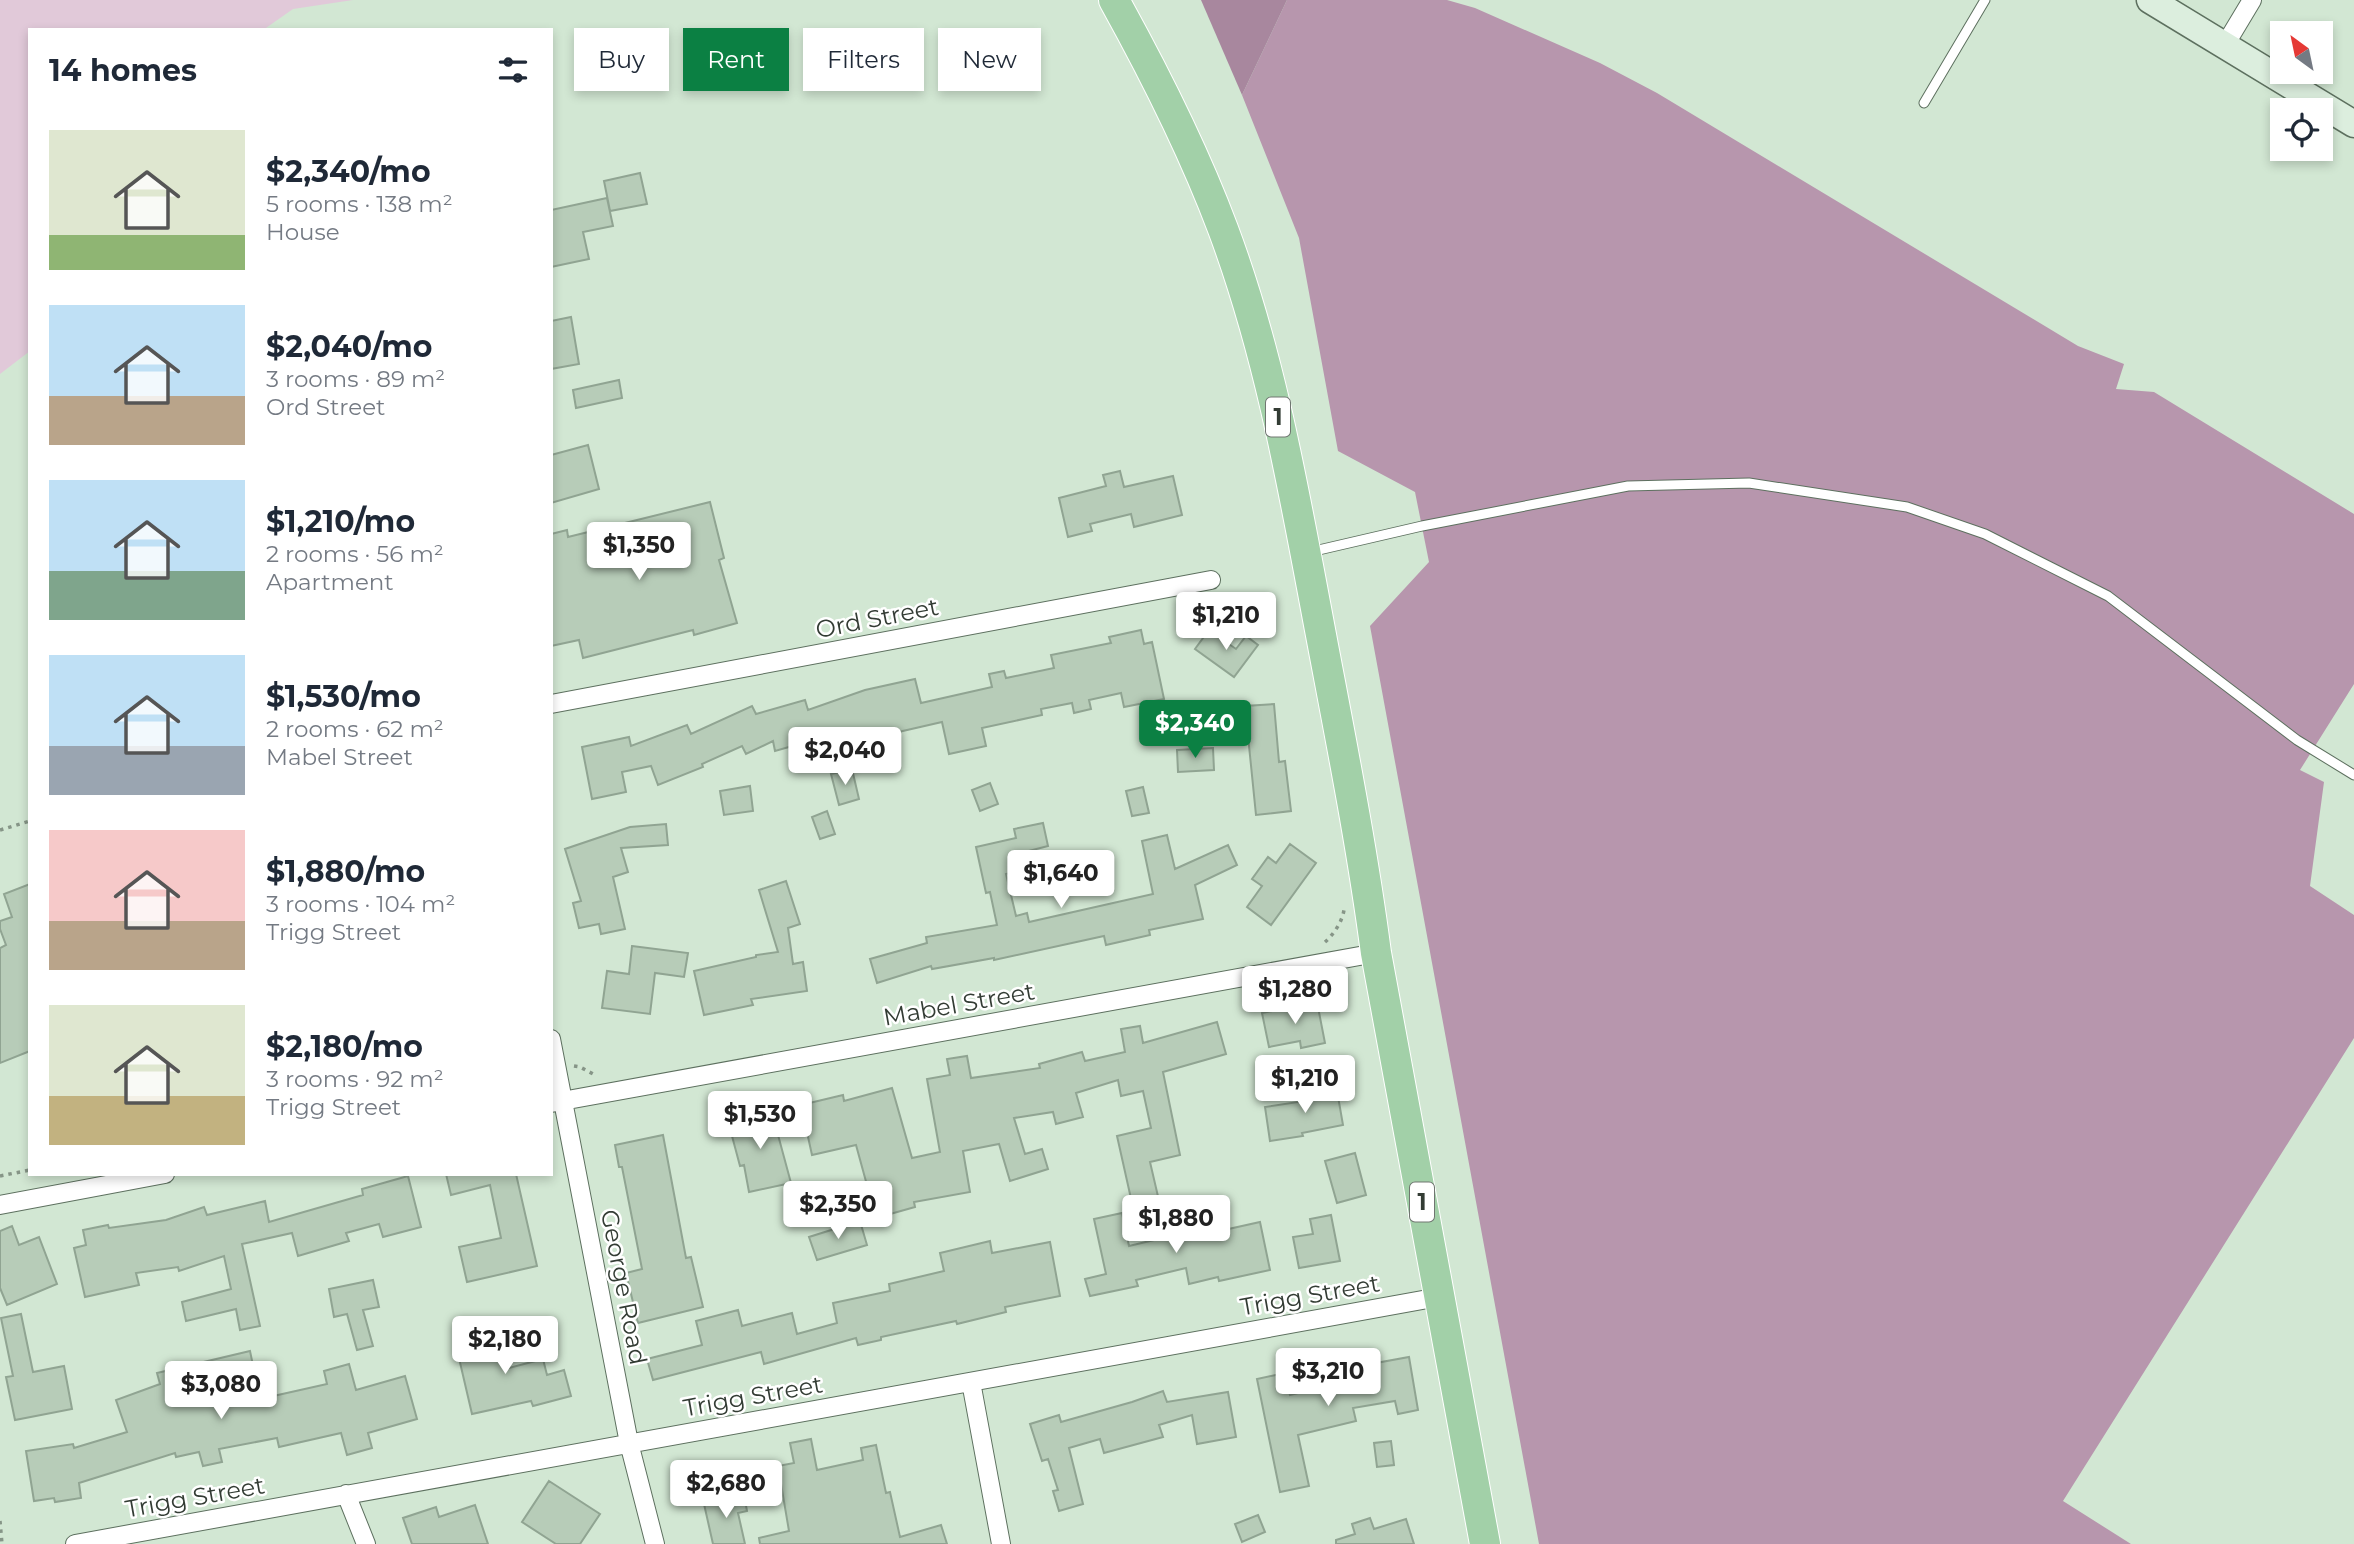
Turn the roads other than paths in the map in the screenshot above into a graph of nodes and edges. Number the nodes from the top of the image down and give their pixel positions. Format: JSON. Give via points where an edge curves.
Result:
{"nodes":[{"id":1,"x":1114,"y":0,"type":"edge"},
{"id":2,"x":1984,"y":0,"type":"edge"},
{"id":3,"x":2150,"y":0,"type":"edge"},
{"id":4,"x":2252,"y":0,"type":"edge"},
{"id":5,"x":2225,"y":45,"type":"junction"},
{"id":6,"x":1924,"y":103,"type":"dead end"},
{"id":7,"x":2354,"y":124,"type":"edge"},
{"id":8,"x":1305,"y":553,"type":"junction"},
{"id":9,"x":1211,"y":580,"type":"dead end"},
{"id":10,"x":553,"y":704,"type":"edge"},
{"id":11,"x":2354,"y":775,"type":"edge"},
{"id":12,"x":1376,"y":953,"type":"junction"},
{"id":13,"x":553,"y":1060,"type":"edge"},
{"id":14,"x":557,"y":1102,"type":"edge"},
{"id":15,"x":154,"y":1176,"type":"edge"},
{"id":16,"x":0,"y":1205,"type":"edge"},
{"id":17,"x":1439,"y":1297,"type":"junction"},
{"id":18,"x":971,"y":1382,"type":"junction"},
{"id":19,"x":629,"y":1443,"type":"junction"},
{"id":20,"x":346,"y":1494,"type":"junction"},
{"id":21,"x":75,"y":1544,"type":"edge"},
{"id":22,"x":366,"y":1544,"type":"edge"},
{"id":23,"x":655,"y":1544,"type":"edge"},
{"id":24,"x":1000,"y":1544,"type":"edge"},
{"id":25,"x":1485,"y":1544,"type":"edge"}],
"edges":[{"from":1,"to":8,"type":"highway","number":"1","via":[[1165,94],[1223,229],[1276,404]]},
{"from":2,"to":6,"type":"lane"},
{"from":3,"to":5,"type":"main road"},
{"from":4,"to":5,"type":"street"},
{"from":5,"to":7,"type":"main road"},
{"from":8,"to":11,"type":"lane","via":[[1628,486],[1749,483],[1907,507],[1985,534],[2108,596],[2297,740]]},
{"from":8,"to":12,"type":"highway","number":"1","via":[[1364,860]]},
{"from":9,"to":10,"type":"street","name":"Ord Street"},
{"from":12,"to":14,"type":"street","name":"Mabel Street"},
{"from":12,"to":17,"type":"highway","number":"1"},
{"from":13,"to":14,"type":"street","name":"George Road"},
{"from":14,"to":19,"type":"street","name":"George Road"},
{"from":15,"to":16,"type":"street"},
{"from":17,"to":18,"type":"street","name":"Trigg Street"},
{"from":17,"to":25,"type":"highway","number":"1"},
{"from":18,"to":19,"type":"street","name":"Trigg Street"},
{"from":18,"to":24,"type":"street"},
{"from":19,"to":20,"type":"street","name":"Trigg Street"},
{"from":19,"to":23,"type":"street","name":"George Road"},
{"from":20,"to":21,"type":"street","name":"Trigg Street"},
{"from":20,"to":22,"type":"street"}]}
